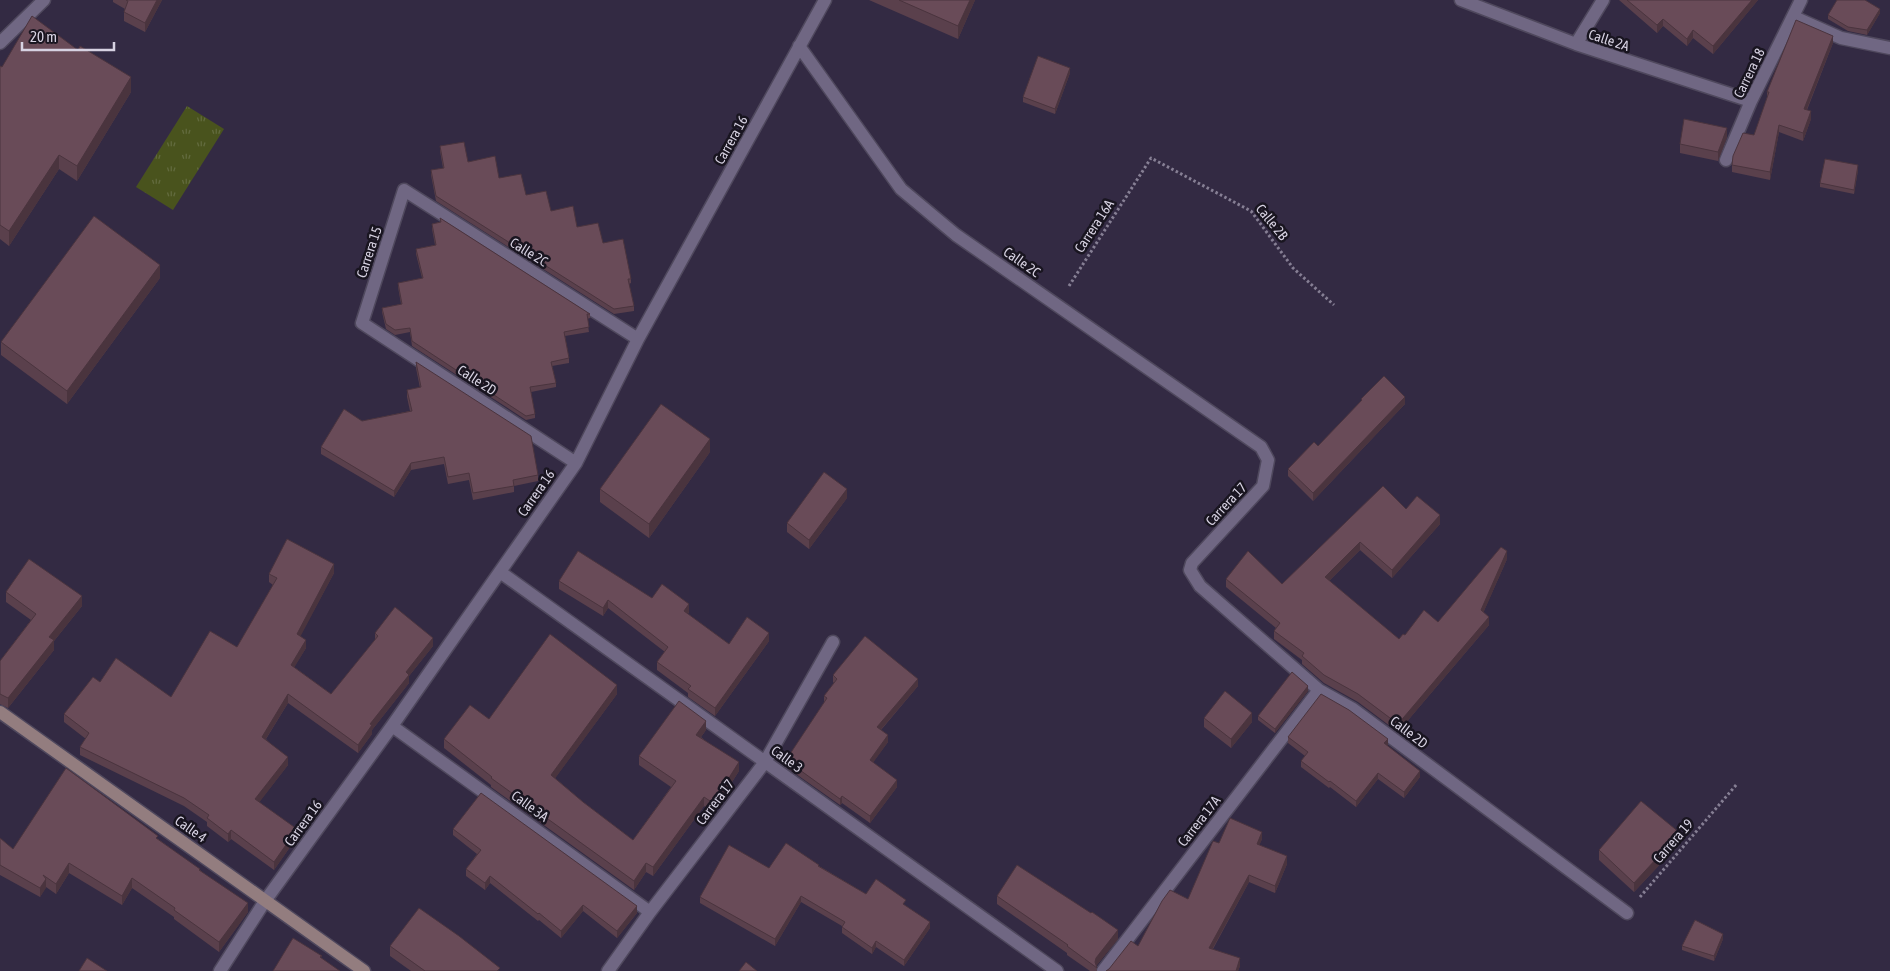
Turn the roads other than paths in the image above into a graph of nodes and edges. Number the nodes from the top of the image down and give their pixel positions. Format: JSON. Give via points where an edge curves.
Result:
{"nodes":[{"id":1,"x":44,"y":0,"type":"edge"},
{"id":2,"x":825,"y":0,"type":"edge"},
{"id":3,"x":1461,"y":0,"type":"edge"},
{"id":4,"x":1603,"y":0,"type":"edge"},
{"id":5,"x":1801,"y":0,"type":"edge"},
{"id":6,"x":1794,"y":17,"type":"junction"},
{"id":7,"x":0,"y":43,"type":"edge"},
{"id":8,"x":1576,"y":44,"type":"junction"},
{"id":9,"x":799,"y":46,"type":"junction"},
{"id":10,"x":1890,"y":48,"type":"edge"},
{"id":11,"x":1751,"y":101,"type":"junction"},
{"id":12,"x":1726,"y":160,"type":"dead end"},
{"id":13,"x":404,"y":190,"type":"joint"},
{"id":14,"x":362,"y":323,"type":"joint"},
{"id":15,"x":638,"y":339,"type":"junction"},
{"id":16,"x":1268,"y":460,"type":"joint"},
{"id":17,"x":576,"y":462,"type":"junction"},
{"id":18,"x":1192,"y":563,"type":"joint"},
{"id":19,"x":500,"y":572,"type":"junction"},
{"id":20,"x":833,"y":642,"type":"dead end"},
{"id":21,"x":1319,"y":690,"type":"junction"},
{"id":22,"x":0,"y":712,"type":"edge"},
{"id":23,"x":392,"y":726,"type":"junction"},
{"id":24,"x":765,"y":762,"type":"junction"},
{"id":25,"x":265,"y":901,"type":"junction"},
{"id":26,"x":650,"y":912,"type":"junction"},
{"id":27,"x":1627,"y":912,"type":"road end"},
{"id":28,"x":220,"y":971,"type":"edge"},
{"id":29,"x":364,"y":971,"type":"edge"},
{"id":30,"x":608,"y":971,"type":"edge"},
{"id":31,"x":1057,"y":971,"type":"edge"},
{"id":32,"x":1103,"y":971,"type":"edge"}],
"edges":[{"from":1,"to":7,"type":"street"},
{"from":2,"to":9,"type":"street","name":"Carrera 16"},
{"from":3,"to":8,"type":"street","name":"Calle 2A"},
{"from":4,"to":8,"type":"street"},
{"from":5,"to":6,"type":"street","name":"Carrera 18"},
{"from":6,"to":10,"type":"street","via":[[1841,38]]},
{"from":6,"to":11,"type":"street","name":"Carrera 18"},
{"from":8,"to":11,"type":"street","name":"Calle 2A"},
{"from":9,"to":15,"type":"street","name":"Carrera 16"},
{"from":9,"to":16,"type":"street","name":"Calle 2C","via":[[901,189],[956,235],[1261,447]]},
{"from":11,"to":12,"type":"street","name":"Carrera 18"},
{"from":13,"to":14,"type":"street","name":"Carrera 15"},
{"from":13,"to":15,"type":"street","name":"Calle 2C"},
{"from":14,"to":17,"type":"street","name":"Calle 2D"},
{"from":15,"to":17,"type":"street","name":"Carrera 16"},
{"from":16,"to":18,"type":"street","name":"Carrera 17","via":[[1263,486]]},
{"from":17,"to":19,"type":"street","name":"Carrera 16"},
{"from":18,"to":21,"type":"street","name":"Calle 2D","via":[[1190,570],[1200,586]]},
{"from":19,"to":23,"type":"street","name":"Carrera 16"},
{"from":19,"to":24,"type":"street","name":"Calle 3"},
{"from":20,"to":24,"type":"street","name":"Carrera 17"},
{"from":21,"to":27,"type":"street","name":"Calle 2D","via":[[1353,709]]},
{"from":21,"to":32,"type":"street","name":"Carrera 17A"},
{"from":22,"to":25,"type":"street","name":"Calle 4"},
{"from":23,"to":25,"type":"street","name":"Carrera 16"},
{"from":23,"to":26,"type":"street","name":"Calle 3A"},
{"from":24,"to":26,"type":"street","name":"Carrera 17"},
{"from":24,"to":31,"type":"street","name":"Calle 3"},
{"from":25,"to":28,"type":"street","name":"Carrera 16"},
{"from":25,"to":29,"type":"street","name":"Calle 4"},
{"from":26,"to":30,"type":"street","name":"Carrera 17"}]}
